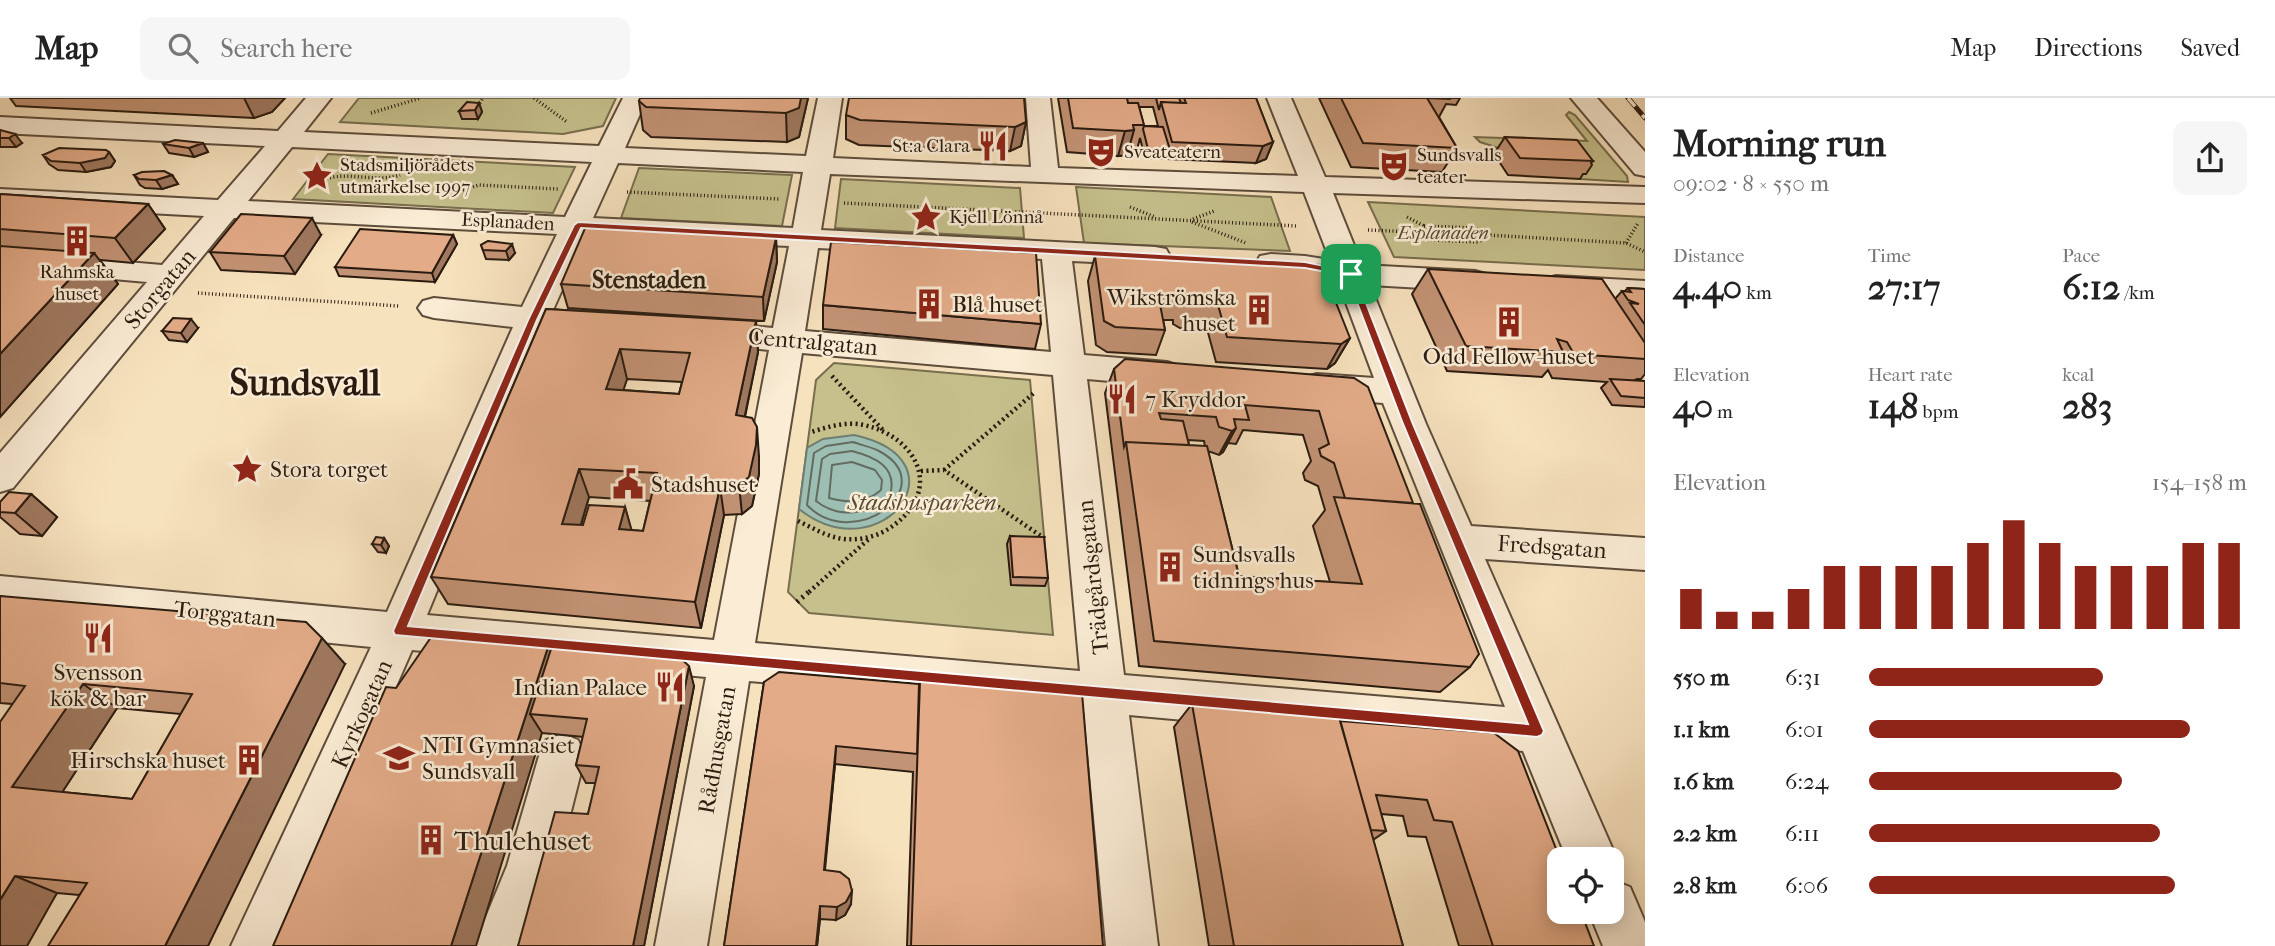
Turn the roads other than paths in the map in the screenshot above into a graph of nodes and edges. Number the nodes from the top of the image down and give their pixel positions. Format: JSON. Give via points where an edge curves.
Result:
{"nodes":[{"id":1,"x":318,"y":98,"type":"edge"},
{"id":2,"x":635,"y":98,"type":"edge"},
{"id":3,"x":830,"y":98,"type":"edge"},
{"id":4,"x":1038,"y":98,"type":"edge"},
{"id":5,"x":1279,"y":98,"type":"edge"},
{"id":6,"x":1583,"y":98,"type":"edge"},
{"id":7,"x":0,"y":125,"type":"edge"},
{"id":8,"x":282,"y":140,"type":"junction"},
{"id":9,"x":610,"y":156,"type":"junction"},
{"id":10,"x":820,"y":166,"type":"junction"},
{"id":11,"x":1645,"y":168,"type":"edge"},
{"id":12,"x":1045,"y":176,"type":"junction"},
{"id":13,"x":1314,"y":183,"type":"junction"},
{"id":14,"x":0,"y":197,"type":"edge"},
{"id":15,"x":1644,"y":204,"type":"edge"},
{"id":16,"x":227,"y":209,"type":"junction"},
{"id":17,"x":578,"y":225,"type":"junction"},
{"id":18,"x":807,"y":237,"type":"junction"},
{"id":19,"x":1056,"y":250,"type":"junction"},
{"id":20,"x":1246,"y":253,"type":"road end"},
{"id":21,"x":1187,"y":258,"type":"edge"},
{"id":22,"x":0,"y":260,"type":"edge"},
{"id":23,"x":1351,"y":274,"type":"junction"},
{"id":24,"x":180,"y":284,"type":"junction"},
{"id":25,"x":1645,"y":291,"type":"edge"},
{"id":26,"x":435,"y":308,"type":"road end"},
{"id":27,"x":532,"y":320,"type":"junction"},
{"id":28,"x":624,"y":327,"type":"edge"},
{"id":29,"x":677,"y":331,"type":"edge"},
{"id":30,"x":789,"y":339,"type":"junction"},
{"id":31,"x":1055,"y":377,"type":"junction"},
{"id":32,"x":1202,"y":377,"type":"edge"},
{"id":33,"x":1285,"y":384,"type":"edge"},
{"id":34,"x":1396,"y":392,"type":"junction"},
{"id":35,"x":0,"y":478,"type":"edge"},
{"id":36,"x":1458,"y":541,"type":"junction"},
{"id":37,"x":1645,"y":554,"type":"edge"},
{"id":38,"x":0,"y":593,"type":"edge"},
{"id":39,"x":399,"y":631,"type":"junction"},
{"id":40,"x":733,"y":660,"type":"junction"},
{"id":41,"x":1105,"y":693,"type":"junction"},
{"id":42,"x":1537,"y":731,"type":"junction"},
{"id":43,"x":562,"y":756,"type":"dead end"},
{"id":44,"x":1587,"y":847,"type":"edge"},
{"id":45,"x":1620,"y":924,"type":"edge"},
{"id":46,"x":257,"y":946,"type":"edge"},
{"id":47,"x":500,"y":946,"type":"edge"},
{"id":48,"x":681,"y":946,"type":"edge"},
{"id":49,"x":1132,"y":946,"type":"edge"},
{"id":50,"x":1629,"y":946,"type":"edge"}],
"edges":[{"from":1,"to":8,"type":"street","name":"Storgatan"},
{"from":2,"to":9,"type":"street","name":"Kyrkogatan"},
{"from":3,"to":10,"type":"street","name":"Rådhusgatan"},
{"from":4,"to":12,"type":"street"},
{"from":5,"to":13,"type":"street"},
{"from":6,"to":11,"type":"street"},
{"from":7,"to":8,"type":"street"},
{"from":8,"to":9,"type":"street"},
{"from":8,"to":16,"type":"street","name":"Storgatan"},
{"from":9,"to":10,"type":"street"},
{"from":9,"to":17,"type":"street","name":"Kyrkogatan"},
{"from":10,"to":12,"type":"street"},
{"from":10,"to":18,"type":"street","name":"Rådhusgatan"},
{"from":12,"to":13,"type":"street"},
{"from":13,"to":15,"type":"street"},
{"from":13,"to":23,"type":"street"},
{"from":14,"to":16,"type":"street","name":"Esplanaden"},
{"from":16,"to":17,"type":"street","name":"Esplanaden"},
{"from":16,"to":24,"type":"street","name":"Storgatan"},
{"from":17,"to":18,"type":"street","name":"Esplanaden"},
{"from":17,"to":27,"type":"street","name":"Kyrkogatan"},
{"from":18,"to":19,"type":"street","name":"Esplanaden"},
{"from":18,"to":30,"type":"street","name":"Rådhusgatan"},
{"from":19,"to":21,"type":"street","name":"Esplanaden"},
{"from":19,"to":31,"type":"street","name":"Trädgårdsgatan"},
{"from":20,"to":23,"type":"street"},
{"from":22,"to":24,"type":"street"},
{"from":23,"to":25,"type":"street"},
{"from":23,"to":34,"type":"street"},
{"from":24,"to":35,"type":"street","name":"Storgatan"},
{"from":26,"to":27,"type":"street"},
{"from":27,"to":28,"type":"street"},
{"from":27,"to":39,"type":"street","name":"Kyrkogatan"},
{"from":29,"to":30,"type":"street","name":"Centralgatan"},
{"from":30,"to":31,"type":"street","name":"Centralgatan"},
{"from":30,"to":40,"type":"street","name":"Rådhusgatan"},
{"from":31,"to":32,"type":"street","name":"Centralgatan"},
{"from":31,"to":41,"type":"street","name":"Trädgårdsgatan"},
{"from":33,"to":34,"type":"street"},
{"from":34,"to":36,"type":"street"},
{"from":36,"to":37,"type":"street","name":"Fredsgatan"},
{"from":36,"to":42,"type":"street"},
{"from":38,"to":39,"type":"street","name":"Torggatan"},
{"from":39,"to":40,"type":"street","name":"Torggatan"},
{"from":39,"to":46,"type":"street","name":"Kyrkogatan"},
{"from":40,"to":41,"type":"street","name":"Torggatan"},
{"from":40,"to":48,"type":"street","name":"Rådhusgatan"},
{"from":41,"to":42,"type":"street","name":"Torggatan"},
{"from":41,"to":49,"type":"street","name":"Trädgårdsgatan"},
{"from":42,"to":44,"type":"street"},
{"from":43,"to":47,"type":"street","via":[[532,867]]},
{"from":45,"to":50,"type":"street"}]}
